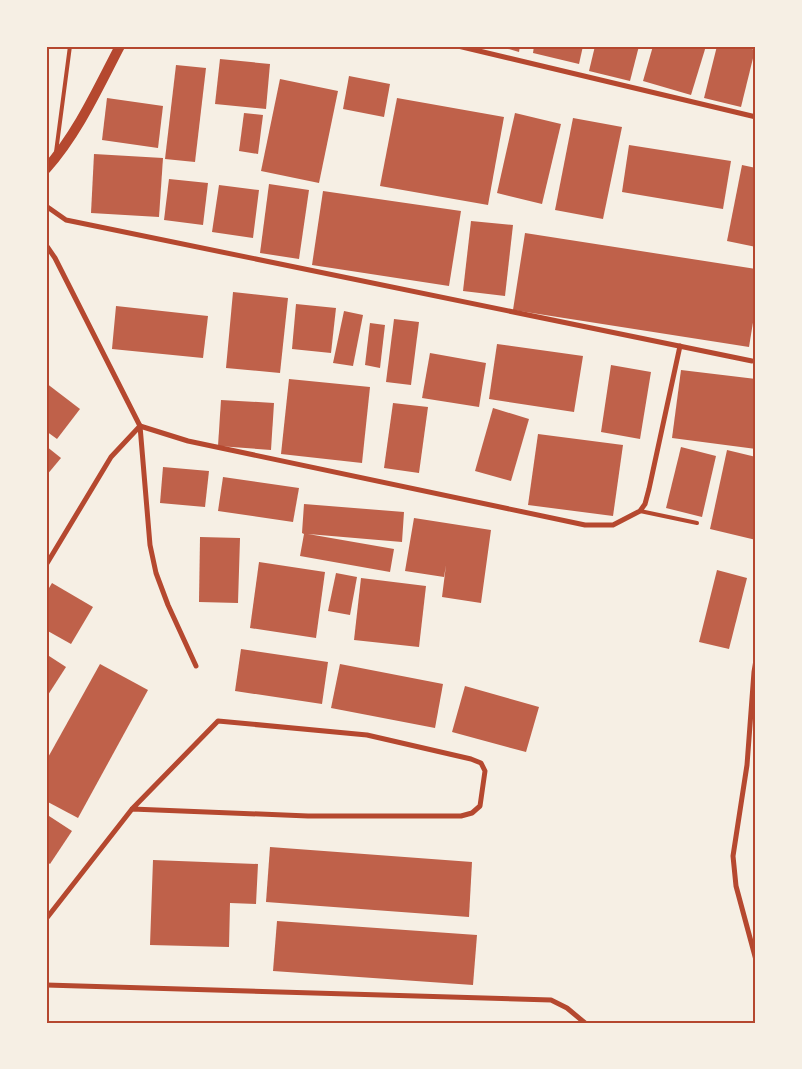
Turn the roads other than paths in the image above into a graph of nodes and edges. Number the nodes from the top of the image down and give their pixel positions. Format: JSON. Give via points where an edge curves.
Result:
{"nodes":[{"id":1,"x":70,"y":46,"type":"edge"},
{"id":2,"x":120,"y":46,"type":"edge"},
{"id":3,"x":458,"y":46,"type":"edge"},
{"id":4,"x":756,"y":117,"type":"edge"},
{"id":5,"x":55,"y":159,"type":"junction"},
{"id":6,"x":46,"y":169,"type":"edge"},
{"id":7,"x":46,"y":206,"type":"edge"},
{"id":8,"x":46,"y":245,"type":"edge"},
{"id":9,"x":680,"y":346,"type":"junction"},
{"id":10,"x":752,"y":361,"type":"dead end"},
{"id":11,"x":140,"y":426,"type":"junction"},
{"id":12,"x":640,"y":511,"type":"junction"},
{"id":13,"x":697,"y":523,"type":"dead end"},
{"id":14,"x":46,"y":565,"type":"edge"},
{"id":15,"x":756,"y":660,"type":"edge"},
{"id":16,"x":196,"y":666,"type":"dead end"},
{"id":17,"x":132,"y":809,"type":"junction"},
{"id":18,"x":46,"y":920,"type":"edge"},
{"id":19,"x":756,"y":960,"type":"edge"},
{"id":20,"x":46,"y":985,"type":"edge"},
{"id":21,"x":585,"y":1023,"type":"edge"}],
"edges":[{"from":1,"to":5,"type":"lane"},
{"from":2,"to":5,"type":"main road","via":[[81,120]]},
{"from":3,"to":4,"type":"street"},
{"from":5,"to":6,"type":"main road"},
{"from":7,"to":9,"type":"street","via":[[66,220]]},
{"from":8,"to":11,"type":"street","via":[[56,258]]},
{"from":9,"to":10,"type":"street"},
{"from":9,"to":12,"type":"street","via":[[650,489]]},
{"from":11,"to":12,"type":"street","via":[[188,440],[585,525],[613,525]]},
{"from":11,"to":14,"type":"street","via":[[111,457]]},
{"from":11,"to":16,"type":"street","via":[[150,545],[156,572]]},
{"from":12,"to":13,"type":"lane"},
{"from":15,"to":19,"type":"street","via":[[748,765],[733,856],[736,886]]},
{"from":17,"to":17,"type":"street","via":[[308,816],[461,816],[480,806],[485,771],[482,763],[471,759],[367,736],[218,721]]},
{"from":17,"to":18,"type":"street"},
{"from":20,"to":21,"type":"street","via":[[551,1000]]}]}
